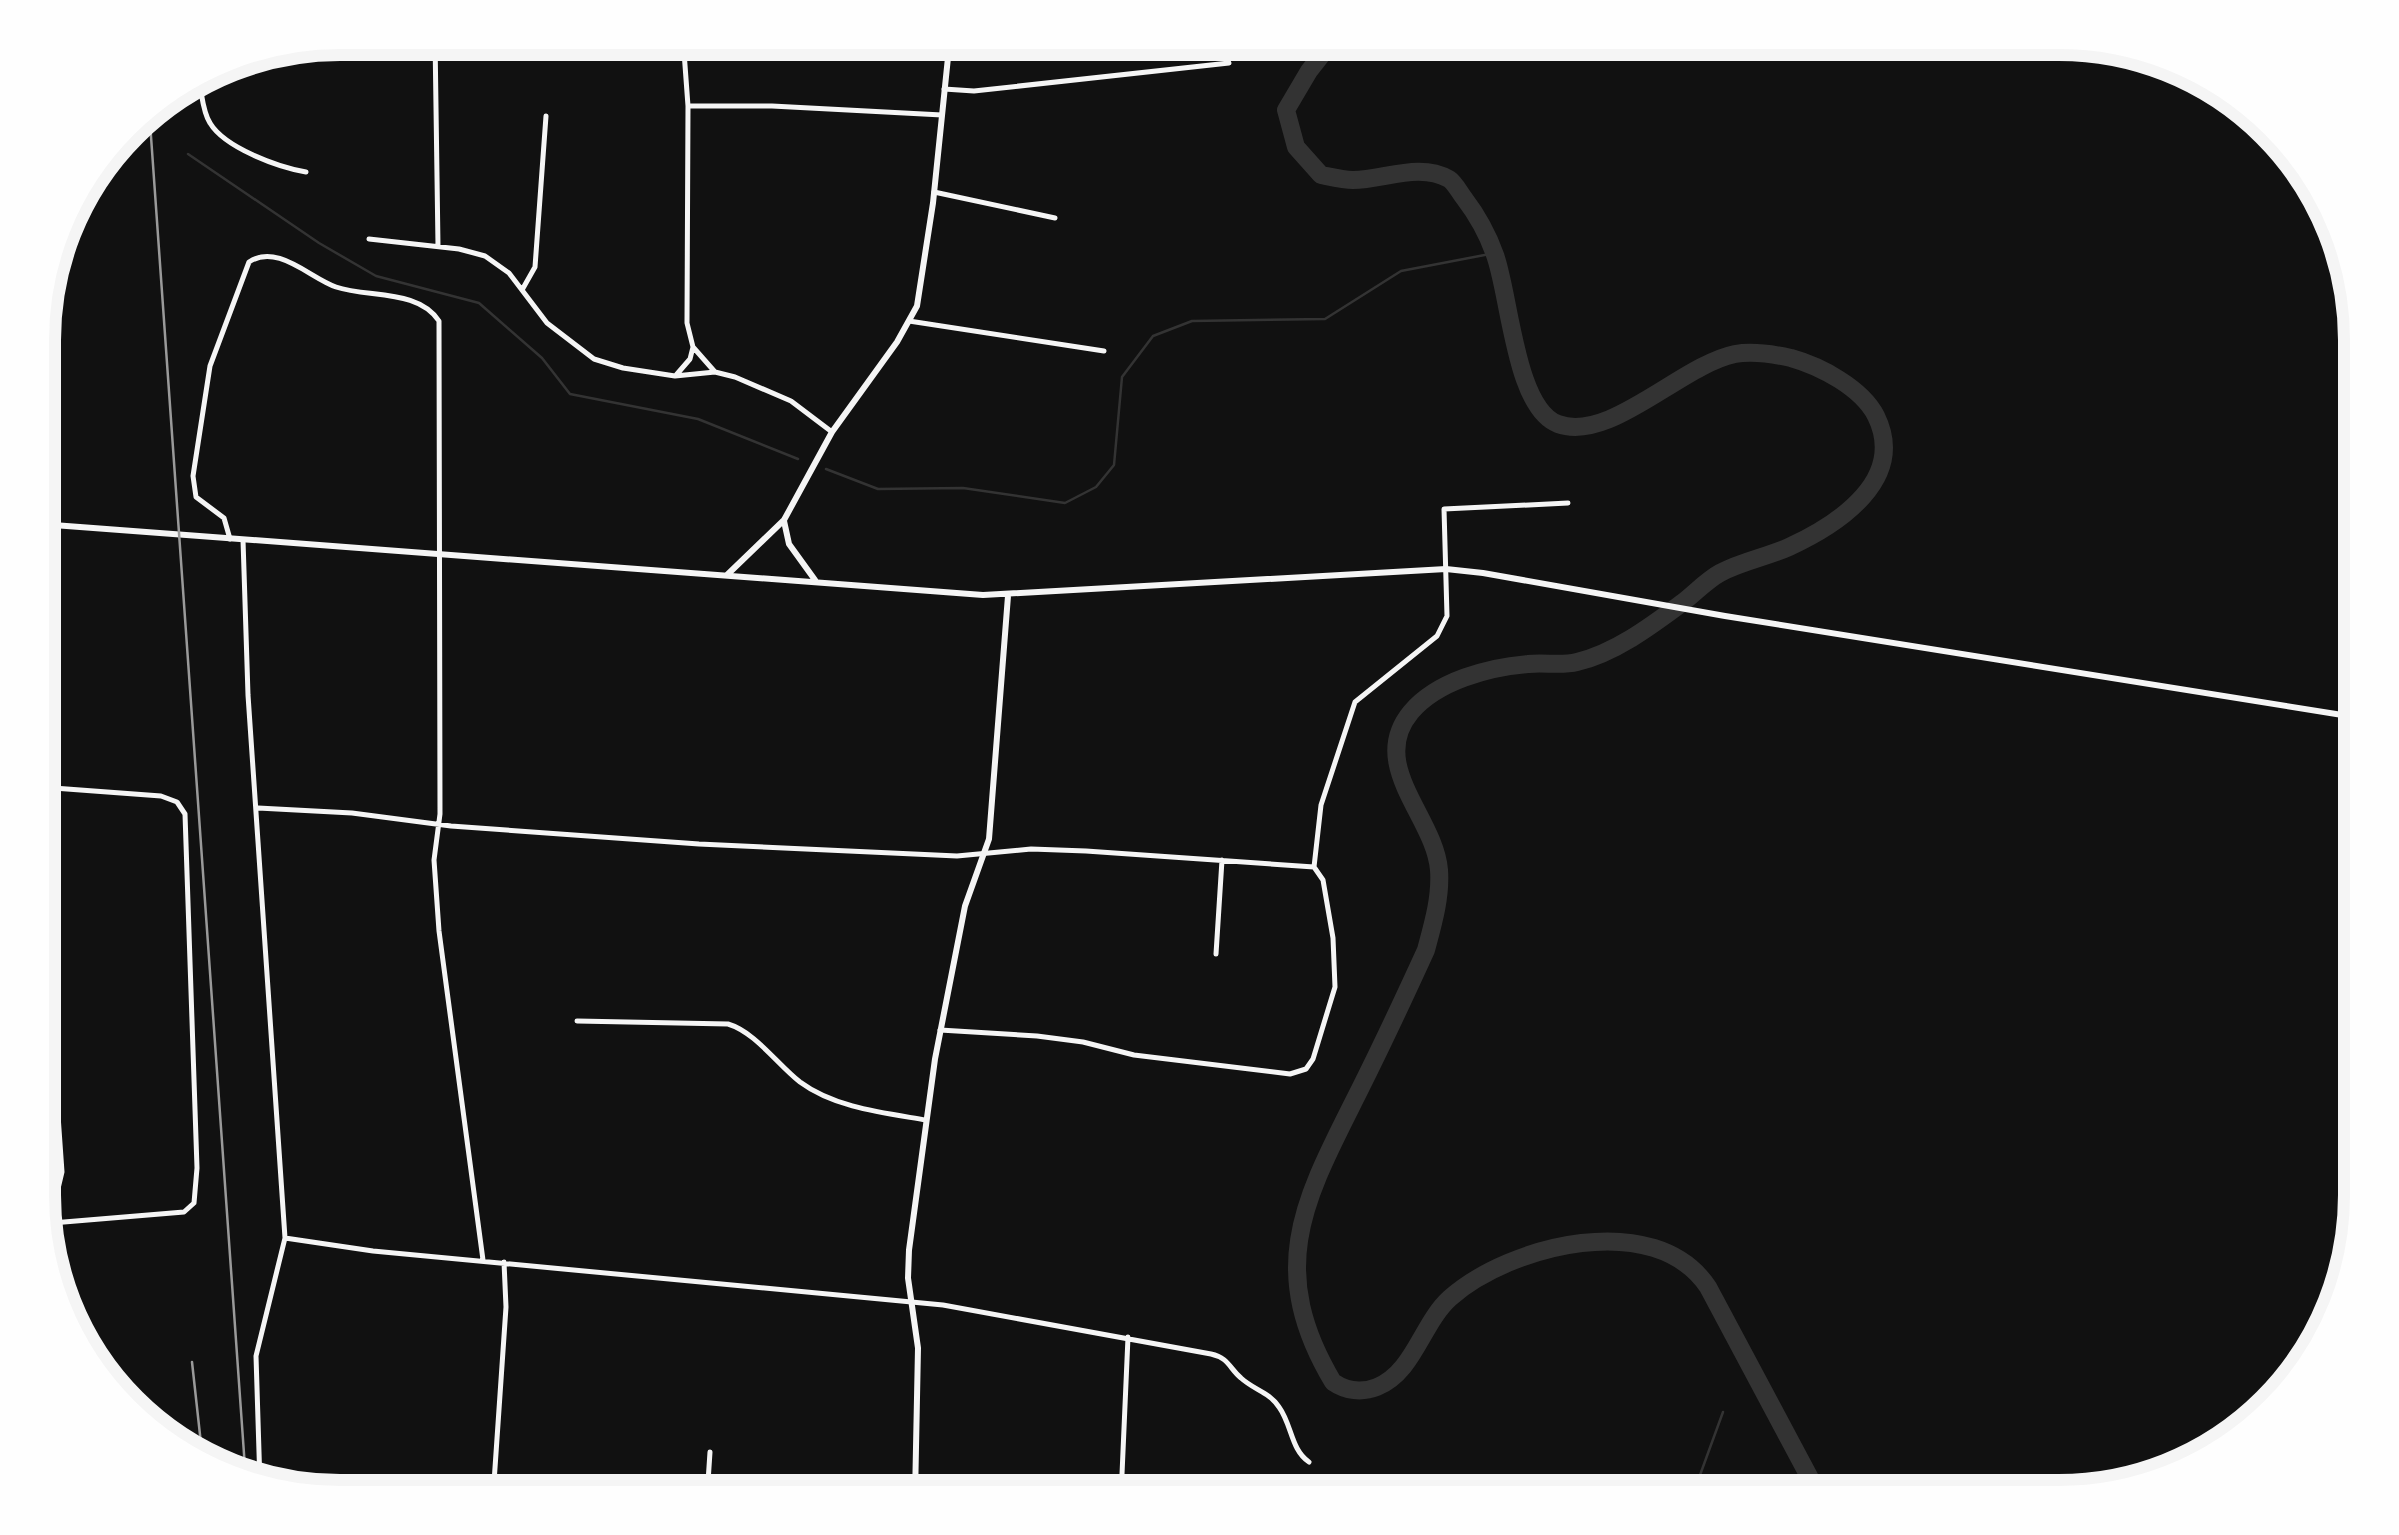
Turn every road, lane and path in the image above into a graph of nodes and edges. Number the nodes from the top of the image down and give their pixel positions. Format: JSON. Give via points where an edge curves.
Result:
{"nodes":[{"id":1,"x":434,"y":55,"type":"edge"},
{"id":2,"x":684,"y":55,"type":"edge"},
{"id":3,"x":948,"y":55,"type":"edge"},
{"id":4,"x":1229,"y":63,"type":"dead end"},
{"id":5,"x":944,"y":89,"type":"junction"},
{"id":6,"x":201,"y":91,"type":"edge"},
{"id":7,"x":688,"y":106,"type":"junction"},
{"id":8,"x":942,"y":114,"type":"junction"},
{"id":9,"x":546,"y":116,"type":"dead end"},
{"id":10,"x":306,"y":172,"type":"dead end"},
{"id":11,"x":934,"y":192,"type":"junction"},
{"id":12,"x":1055,"y":218,"type":"dead end"},
{"id":13,"x":369,"y":239,"type":"dead end"},
{"id":14,"x":438,"y":246,"type":"junction"},
{"id":15,"x":522,"y":290,"type":"junction"},
{"id":16,"x":909,"y":321,"type":"junction"},
{"id":17,"x":693,"y":347,"type":"junction"},
{"id":18,"x":1104,"y":350,"type":"dead end"},
{"id":19,"x":715,"y":372,"type":"junction"},
{"id":20,"x":676,"y":376,"type":"junction"},
{"id":21,"x":832,"y":432,"type":"junction"},
{"id":22,"x":1568,"y":503,"type":"dead end"},
{"id":23,"x":784,"y":520,"type":"junction"},
{"id":24,"x":55,"y":525,"type":"edge"},
{"id":25,"x":230,"y":540,"type":"junction"},
{"id":26,"x":243,"y":540,"type":"junction"},
{"id":27,"x":442,"y":554,"type":"junction"},
{"id":28,"x":1446,"y":569,"type":"junction"},
{"id":29,"x":728,"y":574,"type":"junction"},
{"id":30,"x":816,"y":581,"type":"junction"},
{"id":31,"x":1008,"y":596,"type":"junction"},
{"id":32,"x":2343,"y":715,"type":"edge"},
{"id":33,"x":55,"y":788,"type":"edge"},
{"id":34,"x":258,"y":808,"type":"junction"},
{"id":35,"x":439,"y":824,"type":"junction"},
{"id":36,"x":983,"y":856,"type":"junction"},
{"id":37,"x":1222,"y":860,"type":"junction"},
{"id":38,"x":1314,"y":866,"type":"junction"},
{"id":39,"x":1216,"y":954,"type":"dead end"},
{"id":40,"x":577,"y":1022,"type":"dead end"},
{"id":41,"x":940,"y":1030,"type":"junction"},
{"id":42,"x":55,"y":1072,"type":"edge"},
{"id":43,"x":926,"y":1120,"type":"junction"},
{"id":44,"x":55,"y":1195,"type":"edge"},
{"id":45,"x":57,"y":1223,"type":"edge"},
{"id":46,"x":285,"y":1238,"type":"junction"},
{"id":47,"x":483,"y":1260,"type":"junction"},
{"id":48,"x":504,"y":1262,"type":"junction"},
{"id":49,"x":912,"y":1302,"type":"junction"},
{"id":50,"x":1128,"y":1337,"type":"junction"},
{"id":51,"x":710,"y":1452,"type":"dead end"},
{"id":52,"x":1309,"y":1462,"type":"dead end"},
{"id":53,"x":260,"y":1468,"type":"edge"},
{"id":54,"x":495,"y":1480,"type":"edge"},
{"id":55,"x":708,"y":1480,"type":"edge"},
{"id":56,"x":915,"y":1480,"type":"edge"},
{"id":57,"x":1123,"y":1480,"type":"edge"}],
"edges":[{"from":1,"to":14,"type":"street"},
{"from":2,"to":7,"type":"street"},
{"from":3,"to":5,"type":"street"},
{"from":4,"to":5,"type":"street"},
{"from":5,"to":8,"type":"street"},
{"from":6,"to":10,"type":"street","via":[[207,120],[222,138]]},
{"from":7,"to":8,"type":"street"},
{"from":7,"to":17,"type":"street","via":[[686,296]]},
{"from":8,"to":11,"type":"street"},
{"from":9,"to":15,"type":"street","via":[[535,267]]},
{"from":11,"to":12,"type":"street"},
{"from":11,"to":16,"type":"street","via":[[921,292]]},
{"from":13,"to":14,"type":"street"},
{"from":14,"to":15,"type":"street","via":[[485,256]]},
{"from":15,"to":20,"type":"street","via":[[547,324],[594,358]]},
{"from":16,"to":18,"type":"street"},
{"from":16,"to":21,"type":"street"},
{"from":17,"to":19,"type":"street"},
{"from":17,"to":20,"type":"street"},
{"from":19,"to":20,"type":"street"},
{"from":19,"to":21,"type":"street","via":[[791,401]]},
{"from":21,"to":23,"type":"street"},
{"from":22,"to":28,"type":"street","via":[[1444,510]]},
{"from":23,"to":29,"type":"street"},
{"from":23,"to":30,"type":"street","via":[[789,544]]},
{"from":24,"to":25,"type":"street"},
{"from":25,"to":26,"type":"street"},
{"from":25,"to":27,"type":"street","via":[[224,518],[196,496],[194,476],[210,366],[249,262],[268,256],[336,287],[419,303],[439,320]]},
{"from":26,"to":27,"type":"street"},
{"from":26,"to":34,"type":"street"},
{"from":27,"to":29,"type":"street"},
{"from":27,"to":35,"type":"street"},
{"from":28,"to":31,"type":"street"},
{"from":28,"to":32,"type":"street"},
{"from":28,"to":38,"type":"street","via":[[1444,626],[1355,702],[1322,805]]},
{"from":29,"to":30,"type":"street"},
{"from":30,"to":31,"type":"street"},
{"from":31,"to":36,"type":"street"},
{"from":33,"to":45,"type":"street","via":[[162,796],[184,814],[197,1168],[194,1203],[184,1212]]},
{"from":34,"to":35,"type":"street"},
{"from":34,"to":46,"type":"street"},
{"from":35,"to":36,"type":"street"},
{"from":35,"to":47,"type":"street","via":[[439,931]]},
{"from":36,"to":37,"type":"street","via":[[1032,849]]},
{"from":36,"to":41,"type":"street","via":[[964,906]]},
{"from":37,"to":38,"type":"street"},
{"from":37,"to":39,"type":"street"},
{"from":38,"to":41,"type":"street","via":[[1323,880],[1336,987],[1314,1059],[1299,1072],[1134,1055],[1036,1036]]},
{"from":40,"to":43,"type":"street","via":[[728,1024],[742,1028],[819,1094]]},
{"from":41,"to":43,"type":"street"},
{"from":42,"to":44,"type":"street","via":[[62,1172]]},
{"from":43,"to":49,"type":"street","via":[[909,1250]]},
{"from":46,"to":47,"type":"street"},
{"from":46,"to":53,"type":"street","via":[[256,1356]]},
{"from":47,"to":48,"type":"street"},
{"from":48,"to":49,"type":"street"},
{"from":48,"to":54,"type":"street"},
{"from":49,"to":50,"type":"street"},
{"from":49,"to":56,"type":"street","via":[[918,1348]]},
{"from":50,"to":52,"type":"street","via":[[1230,1362],[1280,1407],[1300,1456]]},
{"from":50,"to":57,"type":"street"},
{"from":51,"to":55,"type":"street"}]}
